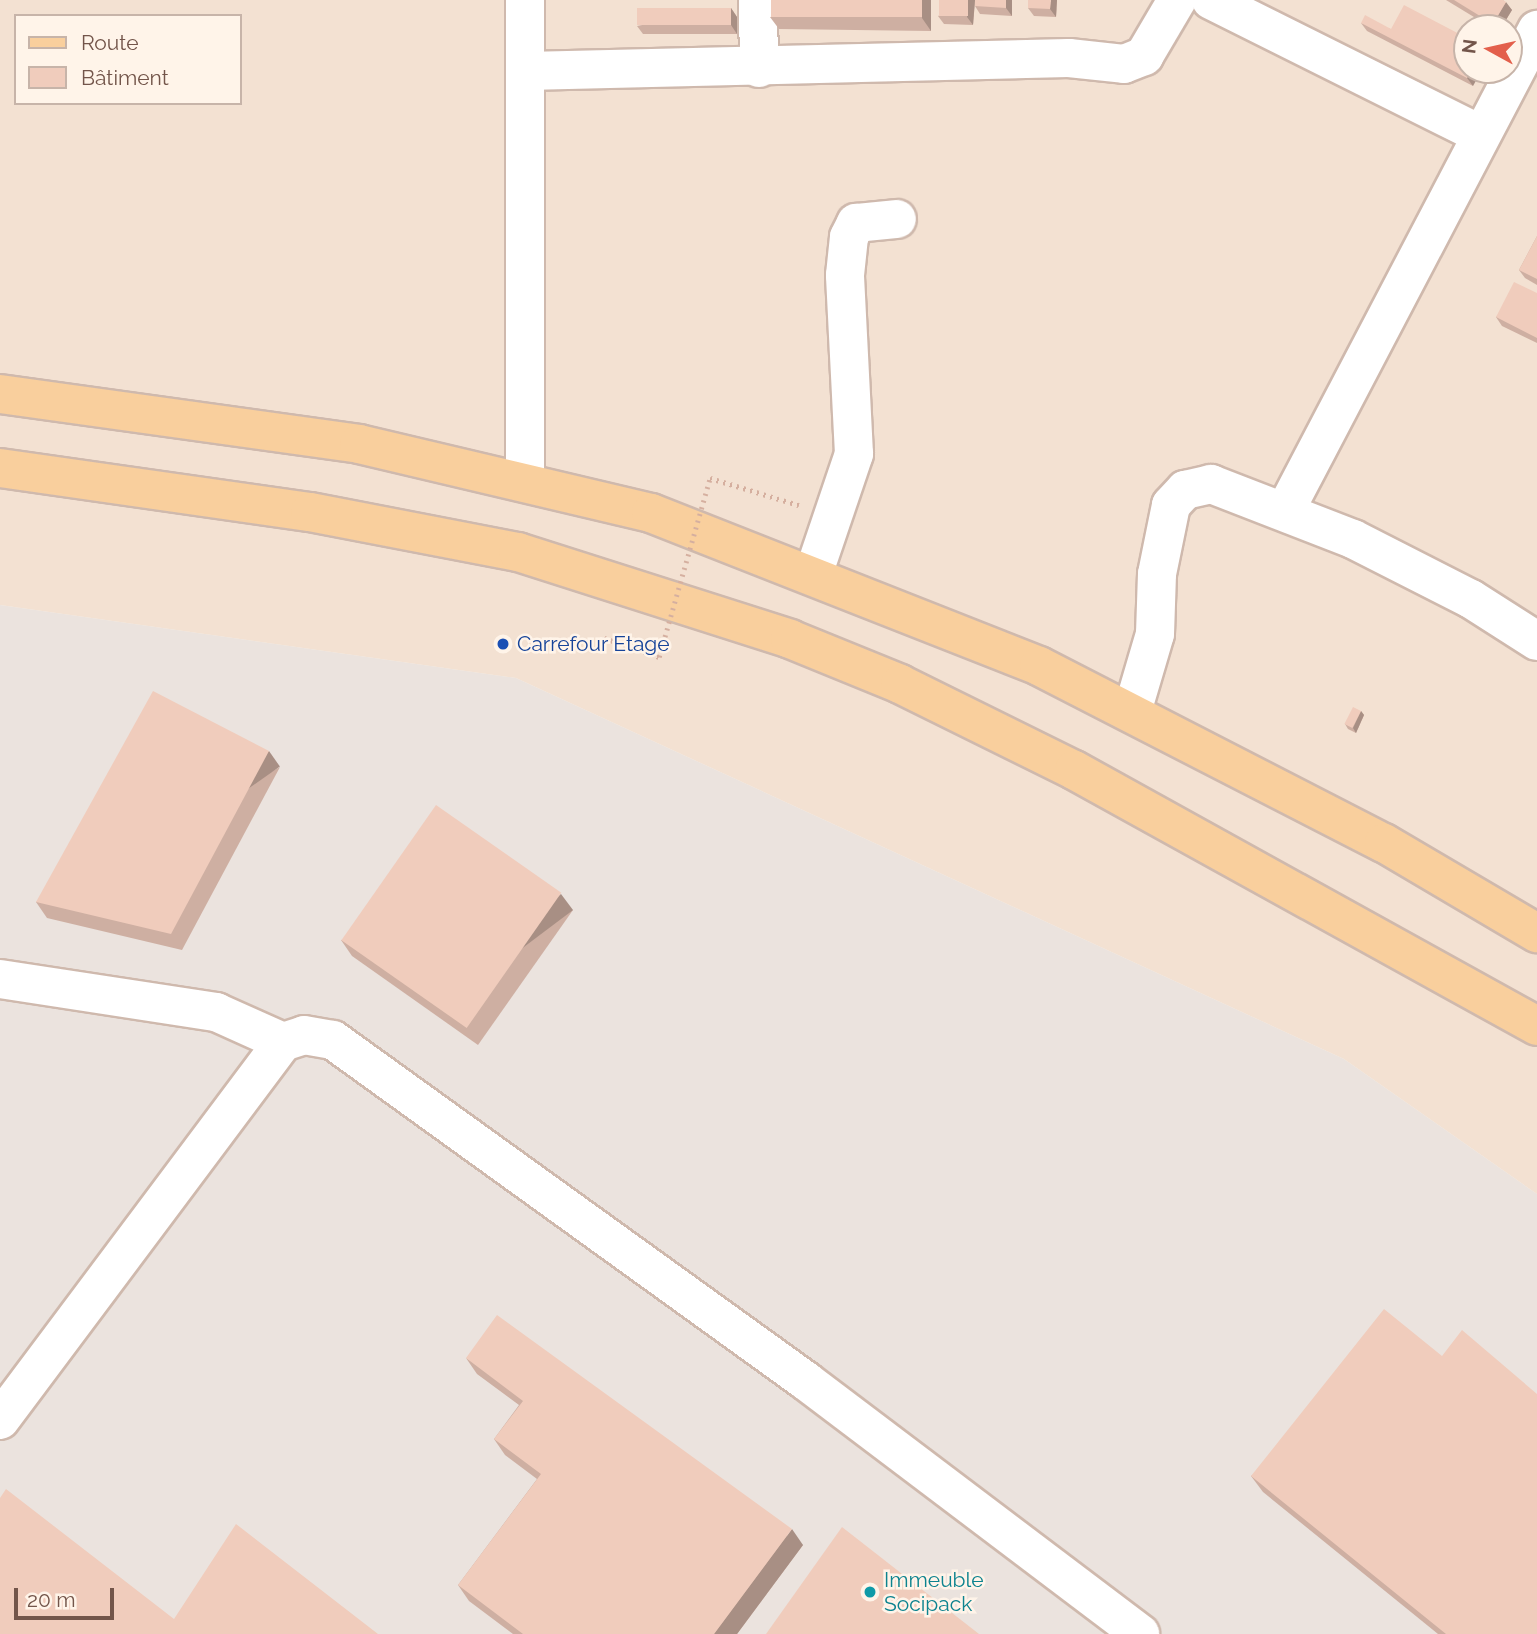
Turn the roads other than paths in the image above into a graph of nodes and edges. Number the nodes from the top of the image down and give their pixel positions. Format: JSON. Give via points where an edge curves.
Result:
{"nodes":[{"id":1,"x":525,"y":0,"type":"edge"},
{"id":2,"x":758,"y":0,"type":"edge"},
{"id":3,"x":1177,"y":0,"type":"edge"},
{"id":4,"x":1211,"y":0,"type":"edge"},
{"id":5,"x":1537,"y":30,"type":"edge"},
{"id":6,"x":759,"y":68,"type":"junction"},
{"id":7,"x":526,"y":71,"type":"junction"},
{"id":8,"x":1478,"y":133,"type":"junction"},
{"id":9,"x":898,"y":219,"type":"dead end"},
{"id":10,"x":0,"y":394,"type":"edge"},
{"id":11,"x":0,"y":468,"type":"edge"},
{"id":12,"x":526,"y":482,"type":"junction"},
{"id":13,"x":1286,"y":509,"type":"junction"},
{"id":14,"x":814,"y":572,"type":"junction"},
{"id":15,"x":1537,"y":641,"type":"edge"},
{"id":16,"x":1132,"y":712,"type":"junction"},
{"id":17,"x":1537,"y":933,"type":"edge"},
{"id":18,"x":0,"y":979,"type":"edge"},
{"id":19,"x":1537,"y":1026,"type":"edge"},
{"id":20,"x":283,"y":1042,"type":"junction"},
{"id":21,"x":0,"y":1420,"type":"edge"},
{"id":22,"x":1140,"y":1634,"type":"edge"}],
"edges":[{"from":1,"to":7,"type":"street"},
{"from":2,"to":6,"type":"street"},
{"from":3,"to":6,"type":"street","via":[[1144,55],[1124,64],[1069,58]]},
{"from":4,"to":8,"type":"street"},
{"from":5,"to":8,"type":"street"},
{"from":6,"to":7,"type":"street"},
{"from":7,"to":12,"type":"street"},
{"from":8,"to":13,"type":"street"},
{"from":9,"to":14,"type":"street","via":[[856,223],[849,237],[845,275],[854,454]]},
{"from":10,"to":12,"type":"main road","via":[[359,444]]},
{"from":11,"to":19,"type":"main road","via":[[310,512],[518,552],[790,639],[900,684],[1074,770]]},
{"from":12,"to":14,"type":"main road","via":[[651,513]]},
{"from":13,"to":15,"type":"street","via":[[1471,598]]},
{"from":13,"to":16,"type":"street","via":[[1211,484],[1185,490],[1171,505],[1157,574],[1155,634]]},
{"from":14,"to":16,"type":"main road"},
{"from":16,"to":17,"type":"main road","via":[[1384,843]]},
{"from":18,"to":20,"type":"street","via":[[216,1012]]},
{"from":20,"to":21,"type":"street"},
{"from":20,"to":22,"type":"street","via":[[304,1035],[333,1040],[806,1381]]}]}
